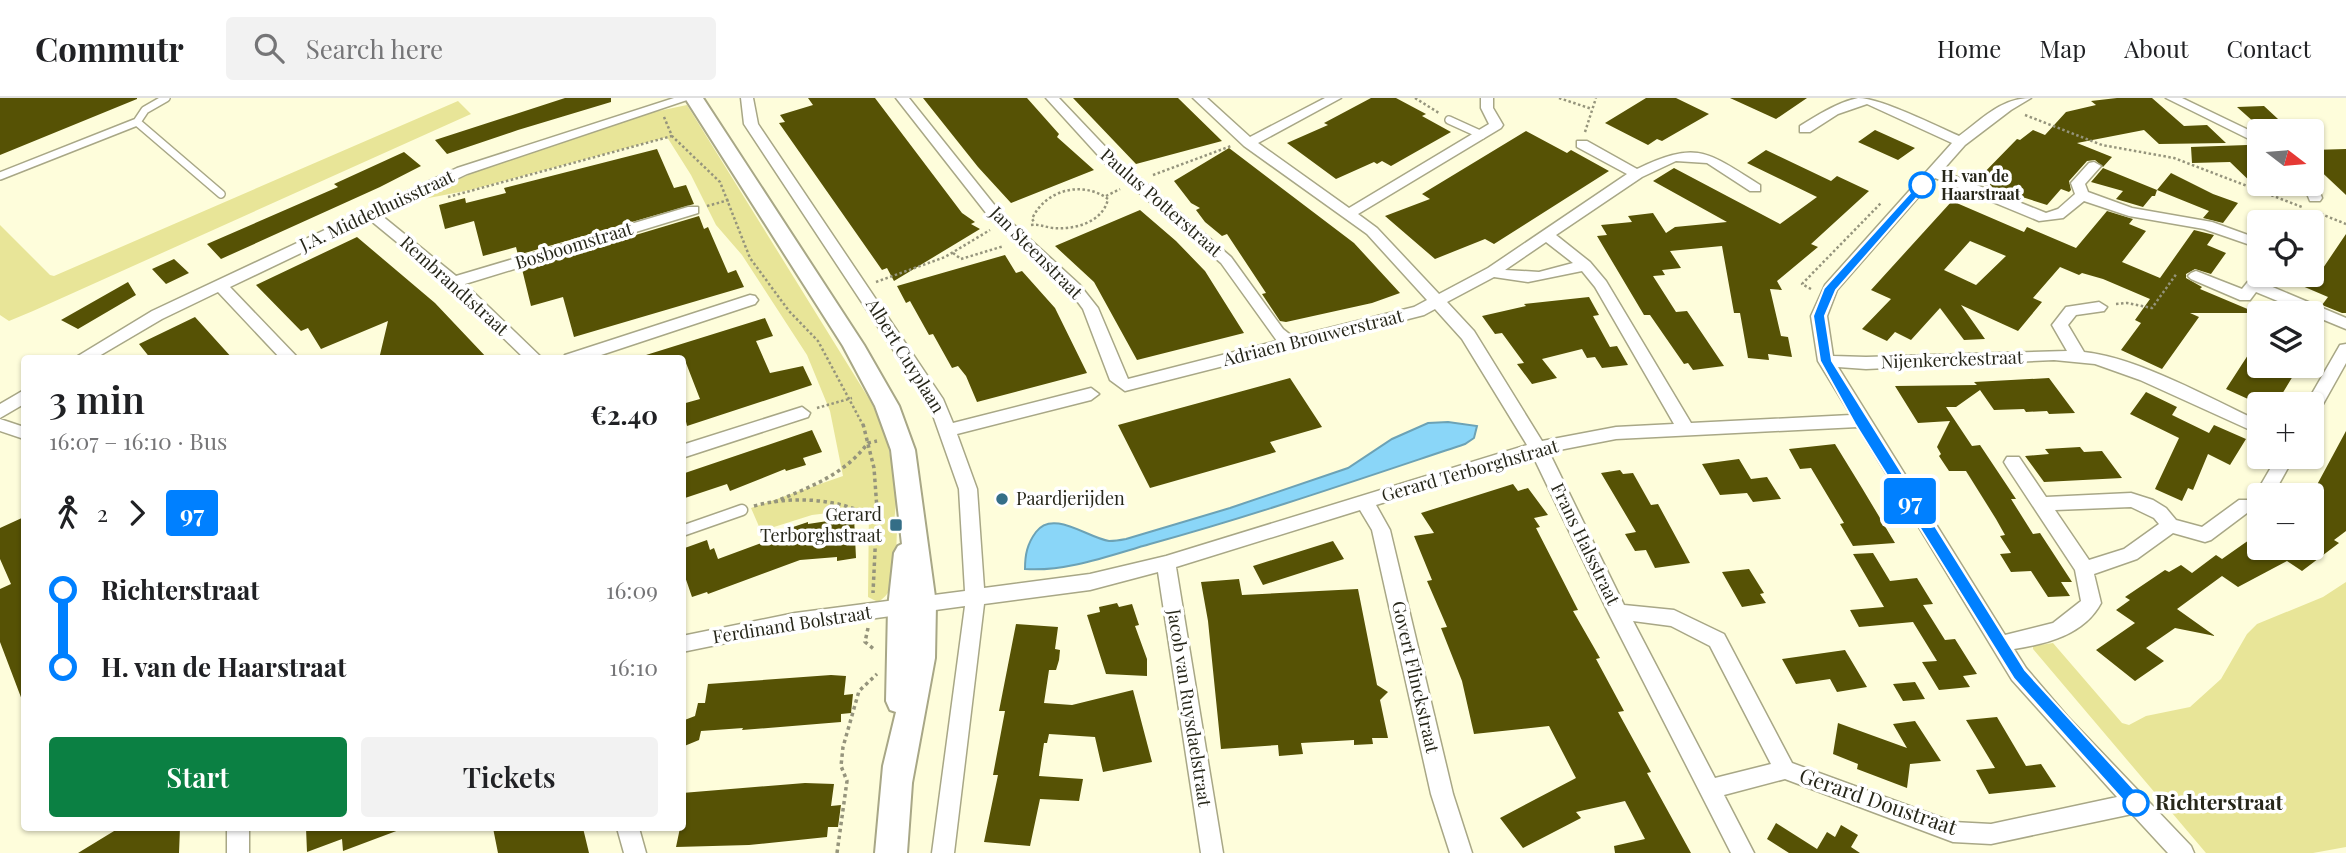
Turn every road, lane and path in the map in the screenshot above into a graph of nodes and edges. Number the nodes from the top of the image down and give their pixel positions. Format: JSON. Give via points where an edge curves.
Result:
{"nodes":[{"id":1,"x":166,"y":98,"type":"edge"},
{"id":2,"x":687,"y":98,"type":"edge"},
{"id":3,"x":694,"y":98,"type":"edge"},
{"id":4,"x":747,"y":98,"type":"edge"},
{"id":5,"x":902,"y":98,"type":"edge"},
{"id":6,"x":1052,"y":98,"type":"edge"},
{"id":7,"x":1199,"y":98,"type":"edge"},
{"id":8,"x":1335,"y":98,"type":"edge"},
{"id":9,"x":1415,"y":98,"type":"edge"},
{"id":10,"x":1487,"y":98,"type":"edge"},
{"id":11,"x":1559,"y":98,"type":"edge"},
{"id":12,"x":1596,"y":98,"type":"edge"},
{"id":13,"x":2025,"y":98,"type":"edge"},
{"id":14,"x":2172,"y":98,"type":"edge"},
{"id":15,"x":1866,"y":99,"type":"edge"},
{"id":16,"x":659,"y":106,"type":"junction"},
{"id":17,"x":2007,"y":107,"type":"junction"},
{"id":18,"x":1592,"y":109,"type":"junction"},
{"id":19,"x":1449,"y":120,"type":"joint"},
{"id":20,"x":136,"y":122,"type":"junction"},
{"id":21,"x":1805,"y":129,"type":"dead end"},
{"id":22,"x":2247,"y":134,"type":"edge"},
{"id":23,"x":1482,"y":135,"type":"junction"},
{"id":24,"x":672,"y":136,"type":"junction"},
{"id":25,"x":1247,"y":141,"type":"junction"},
{"id":26,"x":1960,"y":142,"type":"junction"},
{"id":27,"x":1582,"y":144,"type":"joint"},
{"id":28,"x":2094,"y":166,"type":"dead end"},
{"id":29,"x":1934,"y":173,"type":"junction"},
{"id":30,"x":1637,"y":174,"type":"junction"},
{"id":31,"x":0,"y":176,"type":"edge"},
{"id":32,"x":1135,"y":182,"type":"junction"},
{"id":33,"x":1755,"y":188,"type":"dead end"},
{"id":34,"x":221,"y":194,"type":"dead end"},
{"id":35,"x":2082,"y":195,"type":"junction"},
{"id":36,"x":438,"y":199,"type":"dead end"},
{"id":37,"x":729,"y":200,"type":"junction"},
{"id":38,"x":694,"y":210,"type":"joint"},
{"id":39,"x":2310,"y":210,"type":"edge"},
{"id":40,"x":371,"y":214,"type":"junction"},
{"id":41,"x":1350,"y":214,"type":"junction"},
{"id":42,"x":2324,"y":215,"type":"edge"},
{"id":43,"x":1003,"y":222,"type":"junction"},
{"id":44,"x":1035,"y":223,"type":"joint"},
{"id":45,"x":2346,"y":224,"type":"edge"},
{"id":46,"x":1546,"y":235,"type":"junction"},
{"id":47,"x":1023,"y":240,"type":"junction"},
{"id":48,"x":2247,"y":240,"type":"edge"},
{"id":49,"x":952,"y":253,"type":"junction"},
{"id":50,"x":1585,"y":265,"type":"junction"},
{"id":51,"x":1493,"y":271,"type":"junction"},
{"id":52,"x":2196,"y":276,"type":"joint"},
{"id":53,"x":454,"y":282,"type":"junction"},
{"id":54,"x":220,"y":286,"type":"junction"},
{"id":55,"x":861,"y":287,"type":"junction"},
{"id":56,"x":2252,"y":287,"type":"edge"},
{"id":57,"x":2271,"y":287,"type":"edge"},
{"id":58,"x":750,"y":300,"type":"dead end"},
{"id":59,"x":1436,"y":301,"type":"junction"},
{"id":60,"x":2099,"y":307,"type":"joint"},
{"id":61,"x":2346,"y":324,"type":"edge"},
{"id":62,"x":1291,"y":344,"type":"junction"},
{"id":63,"x":2346,"y":349,"type":"edge"},
{"id":64,"x":89,"y":355,"type":"edge"},
{"id":65,"x":287,"y":355,"type":"edge"},
{"id":66,"x":530,"y":355,"type":"edge"},
{"id":67,"x":582,"y":355,"type":"edge"},
{"id":68,"x":2078,"y":356,"type":"junction"},
{"id":69,"x":1826,"y":361,"type":"junction"},
{"id":70,"x":1125,"y":384,"type":"joint"},
{"id":71,"x":2322,"y":392,"type":"edge"},
{"id":72,"x":1091,"y":394,"type":"dead end"},
{"id":73,"x":21,"y":398,"type":"edge"},
{"id":74,"x":852,"y":398,"type":"junction"},
{"id":75,"x":0,"y":412,"type":"edge"},
{"id":76,"x":803,"y":413,"type":"joint"},
{"id":77,"x":1860,"y":421,"type":"junction"},
{"id":78,"x":2247,"y":422,"type":"edge"},
{"id":79,"x":0,"y":425,"type":"edge"},
{"id":80,"x":1685,"y":428,"type":"junction"},
{"id":81,"x":949,"y":430,"type":"junction"},
{"id":82,"x":21,"y":432,"type":"edge"},
{"id":83,"x":868,"y":443,"type":"junction"},
{"id":84,"x":1538,"y":448,"type":"junction"},
{"id":85,"x":686,"y":451,"type":"edge"},
{"id":86,"x":2013,"y":462,"type":"dead end"},
{"id":87,"x":774,"y":502,"type":"junction"},
{"id":88,"x":1365,"y":502,"type":"junction"},
{"id":89,"x":2041,"y":504,"type":"junction"},
{"id":90,"x":2245,"y":505,"type":"dead end"},
{"id":91,"x":877,"y":509,"type":"junction"},
{"id":92,"x":742,"y":510,"type":"joint"},
{"id":93,"x":2170,"y":525,"type":"junction"},
{"id":94,"x":686,"y":530,"type":"edge"},
{"id":95,"x":1166,"y":564,"type":"junction"},
{"id":96,"x":2084,"y":568,"type":"junction"},
{"id":97,"x":975,"y":599,"type":"junction"},
{"id":98,"x":912,"y":606,"type":"junction"},
{"id":99,"x":872,"y":611,"type":"junction"},
{"id":100,"x":1618,"y":612,"type":"junction"},
{"id":101,"x":686,"y":643,"type":"edge"},
{"id":102,"x":2000,"y":644,"type":"junction"},
{"id":103,"x":876,"y":650,"type":"dead end"},
{"id":104,"x":878,"y":673,"type":"dead end"},
{"id":105,"x":1785,"y":770,"type":"junction"},
{"id":106,"x":1708,"y":789,"type":"junction"},
{"id":107,"x":2136,"y":803,"type":"junction"},
{"id":108,"x":238,"y":831,"type":"edge"},
{"id":109,"x":629,"y":831,"type":"edge"},
{"id":110,"x":238,"y":853,"type":"edge"},
{"id":111,"x":635,"y":853,"type":"edge"},
{"id":112,"x":837,"y":853,"type":"edge"},
{"id":113,"x":891,"y":853,"type":"edge"},
{"id":114,"x":943,"y":853,"type":"edge"},
{"id":115,"x":1212,"y":853,"type":"edge"},
{"id":116,"x":1461,"y":853,"type":"edge"},
{"id":117,"x":1743,"y":853,"type":"edge"},
{"id":118,"x":2183,"y":853,"type":"edge"}],
"edges":[{"from":1,"to":20,"type":"lane","via":[[145,110]]},
{"from":2,"to":16,"type":"street","name":"J.A. Middelhuisstraat"},
{"from":3,"to":98,"type":"street","via":[[853,345],[887,406],[903,450],[912,507]]},
{"from":4,"to":55,"type":"street","name":"Albert Cuyplaan","via":[[751,124]]},
{"from":5,"to":43,"type":"street","name":"Jan Steenstraat"},
{"from":6,"to":32,"type":"street","name":"Paulus Potterstraat"},
{"from":7,"to":25,"type":"street","name":"Frans Halsstraat"},
{"from":8,"to":25,"type":"street"},
{"from":9,"to":19,"type":"path"},
{"from":10,"to":23,"type":"street","via":[[1496,125]]},
{"from":11,"to":18,"type":"path"},
{"from":12,"to":18,"type":"path"},
{"from":13,"to":17,"type":"street"},
{"from":14,"to":22,"type":"street"},
{"from":15,"to":21,"type":"street","via":[[1833,111]]},
{"from":15,"to":26,"type":"street"},
{"from":16,"to":24,"type":"path"},
{"from":16,"to":40,"type":"street","name":"J.A. Middelhuisstraat","via":[[462,171]]},
{"from":17,"to":26,"type":"street"},
{"from":17,"to":39,"type":"path","via":[[2102,145],[2174,158]]},
{"from":18,"to":27,"type":"path"},
{"from":19,"to":23,"type":"lane"},
{"from":20,"to":31,"type":"lane"},
{"from":20,"to":34,"type":"lane"},
{"from":23,"to":41,"type":"street"},
{"from":24,"to":36,"type":"path"},
{"from":24,"to":37,"type":"path","via":[[720,182]]},
{"from":25,"to":32,"type":"path"},
{"from":25,"to":41,"type":"street","name":"Frans Halsstraat"},
{"from":26,"to":29,"type":"street"},
{"from":27,"to":30,"type":"street"},
{"from":28,"to":35,"type":"street","via":[[2078,183]]},
{"from":29,"to":35,"type":"street","via":[[2051,219]]},
{"from":29,"to":69,"type":"street","via":[[1830,288],[1819,316]]},
{"from":30,"to":33,"type":"street","name":"Adriaen Brouwerstraat","via":[[1673,157],[1692,156],[1711,160]]},
{"from":30,"to":46,"type":"street","name":"Adriaen Brouwerstraat"},
{"from":32,"to":62,"type":"street","name":"Paulus Potterstraat","via":[[1226,260],[1278,333]]},
{"from":35,"to":48,"type":"street","via":[[2129,212],[2207,225]]},
{"from":37,"to":38,"type":"path"},
{"from":37,"to":74,"type":"path","via":[[750,258],[818,341]]},
{"from":38,"to":53,"type":"street","name":"Bosboomstraat"},
{"from":40,"to":53,"type":"street","name":"Rembrandtstraat"},
{"from":40,"to":54,"type":"street","name":"J.A. Middelhuisstraat"},
{"from":41,"to":59,"type":"street","name":"Frans Halsstraat","via":[[1372,231]]},
{"from":42,"to":45,"type":"path"},
{"from":43,"to":47,"type":"street","name":"Jan Steenstraat"},
{"from":43,"to":49,"type":"path"},
{"from":44,"to":44,"type":"path","via":[[1037,206],[1059,193],[1094,190],[1108,199],[1101,215],[1080,225],[1056,228]]},
{"from":46,"to":50,"type":"street"},
{"from":46,"to":51,"type":"street","name":"Adriaen Brouwerstraat"},
{"from":47,"to":49,"type":"path","via":[[961,259]]},
{"from":47,"to":70,"type":"street","name":"Jan Steenstraat","via":[[1074,287],[1090,309],[1118,380]]},
{"from":49,"to":55,"type":"path"},
{"from":50,"to":51,"type":"street","via":[[1536,279],[1511,278]]},
{"from":50,"to":80,"type":"street","via":[[1601,284]]},
{"from":51,"to":59,"type":"street","name":"Adriaen Brouwerstraat"},
{"from":52,"to":56,"type":"street","via":[[2245,296]]},
{"from":52,"to":60,"type":"path","via":[[2177,273],[2152,308],[2127,303]]},
{"from":53,"to":66,"type":"street","name":"Rembrandtstraat"},
{"from":54,"to":64,"type":"street","name":"J.A. Middelhuisstraat","via":[[157,315]]},
{"from":54,"to":65,"type":"street"},
{"from":55,"to":81,"type":"street","name":"Albert Cuyplaan","via":[[937,403]]},
{"from":57,"to":61,"type":"street"},
{"from":58,"to":67,"type":"street"},
{"from":59,"to":62,"type":"street","name":"Adriaen Brouwerstraat","via":[[1419,311]]},
{"from":59,"to":84,"type":"street","name":"Frans Halsstraat","via":[[1468,335]]},
{"from":60,"to":68,"type":"street","via":[[2071,311],[2060,325]]},
{"from":62,"to":70,"type":"street","name":"Adriaen Brouwerstraat"},
{"from":63,"to":71,"type":"street"},
{"from":68,"to":69,"type":"street","name":"Nijenkerckestraat"},
{"from":68,"to":78,"type":"street","name":"Nijenkerckestraat","via":[[2147,376]]},
{"from":69,"to":77,"type":"street"},
{"from":72,"to":81,"type":"street"},
{"from":73,"to":75,"type":"street"},
{"from":74,"to":76,"type":"path"},
{"from":74,"to":83,"type":"path"},
{"from":76,"to":85,"type":"street"},
{"from":77,"to":80,"type":"street","name":"Gerard Terborghstraat"},
{"from":77,"to":102,"type":"street"},
{"from":79,"to":82,"type":"street"},
{"from":80,"to":84,"type":"street","name":"Gerard Terborghstraat","via":[[1616,433]]},
{"from":81,"to":97,"type":"street","name":"Albert Cuyplaan","via":[[968,489]]},
{"from":83,"to":87,"type":"path","via":[[859,457],[826,481]]},
{"from":83,"to":91,"type":"path"},
{"from":84,"to":88,"type":"street","name":"Gerard Terborghstraat"},
{"from":84,"to":100,"type":"street","name":"Frans Halsstraat"},
{"from":86,"to":89,"type":"street"},
{"from":87,"to":91,"type":"path","via":[[829,502],[857,513]]},
{"from":87,"to":92,"type":"path"},
{"from":88,"to":95,"type":"street","name":"Gerard Terborghstraat"},
{"from":88,"to":116,"type":"street","name":"Govert Flinckstraat","via":[[1381,530],[1442,794]]},
{"from":89,"to":93,"type":"street","via":[[2131,500],[2160,513]]},
{"from":89,"to":96,"type":"street"},
{"from":90,"to":93,"type":"street","via":[[2205,535]]},
{"from":91,"to":99,"type":"path"},
{"from":92,"to":94,"type":"lane"},
{"from":93,"to":96,"type":"street","via":[[2126,558]]},
{"from":95,"to":97,"type":"street","name":"Gerard Terborghstraat","via":[[1090,582]]},
{"from":95,"to":115,"type":"street","name":"Jacob van Ruysdaelstraat"},
{"from":96,"to":102,"type":"street","via":[[2091,603],[2074,621],[2057,633]]},
{"from":97,"to":98,"type":"street","name":"Gerard Terborghstraat"},
{"from":97,"to":114,"type":"street","name":"Albert Cuyplaan"},
{"from":98,"to":99,"type":"street","name":"Ferdinand Bolstraat"},
{"from":98,"to":113,"type":"street"},
{"from":99,"to":101,"type":"street","name":"Ferdinand Bolstraat"},
{"from":99,"to":103,"type":"path","via":[[865,642]]},
{"from":100,"to":105,"type":"street","name":"Gerard Doustraat","via":[[1674,618],[1717,640]]},
{"from":100,"to":106,"type":"street","name":"Frans Halsstraat"},
{"from":102,"to":107,"type":"street","via":[[2035,693]]},
{"from":104,"to":112,"type":"path","via":[[859,691],[843,747],[841,766],[847,781]]},
{"from":105,"to":106,"type":"street","name":"Gerard Doustraat"},
{"from":105,"to":107,"type":"street","name":"Gerard Doustraat","via":[[1953,832],[1991,834]]},
{"from":106,"to":117,"type":"street","name":"Frans Halsstraat"},
{"from":107,"to":118,"type":"street"},
{"from":108,"to":110,"type":"street"},
{"from":109,"to":111,"type":"street"}]}
